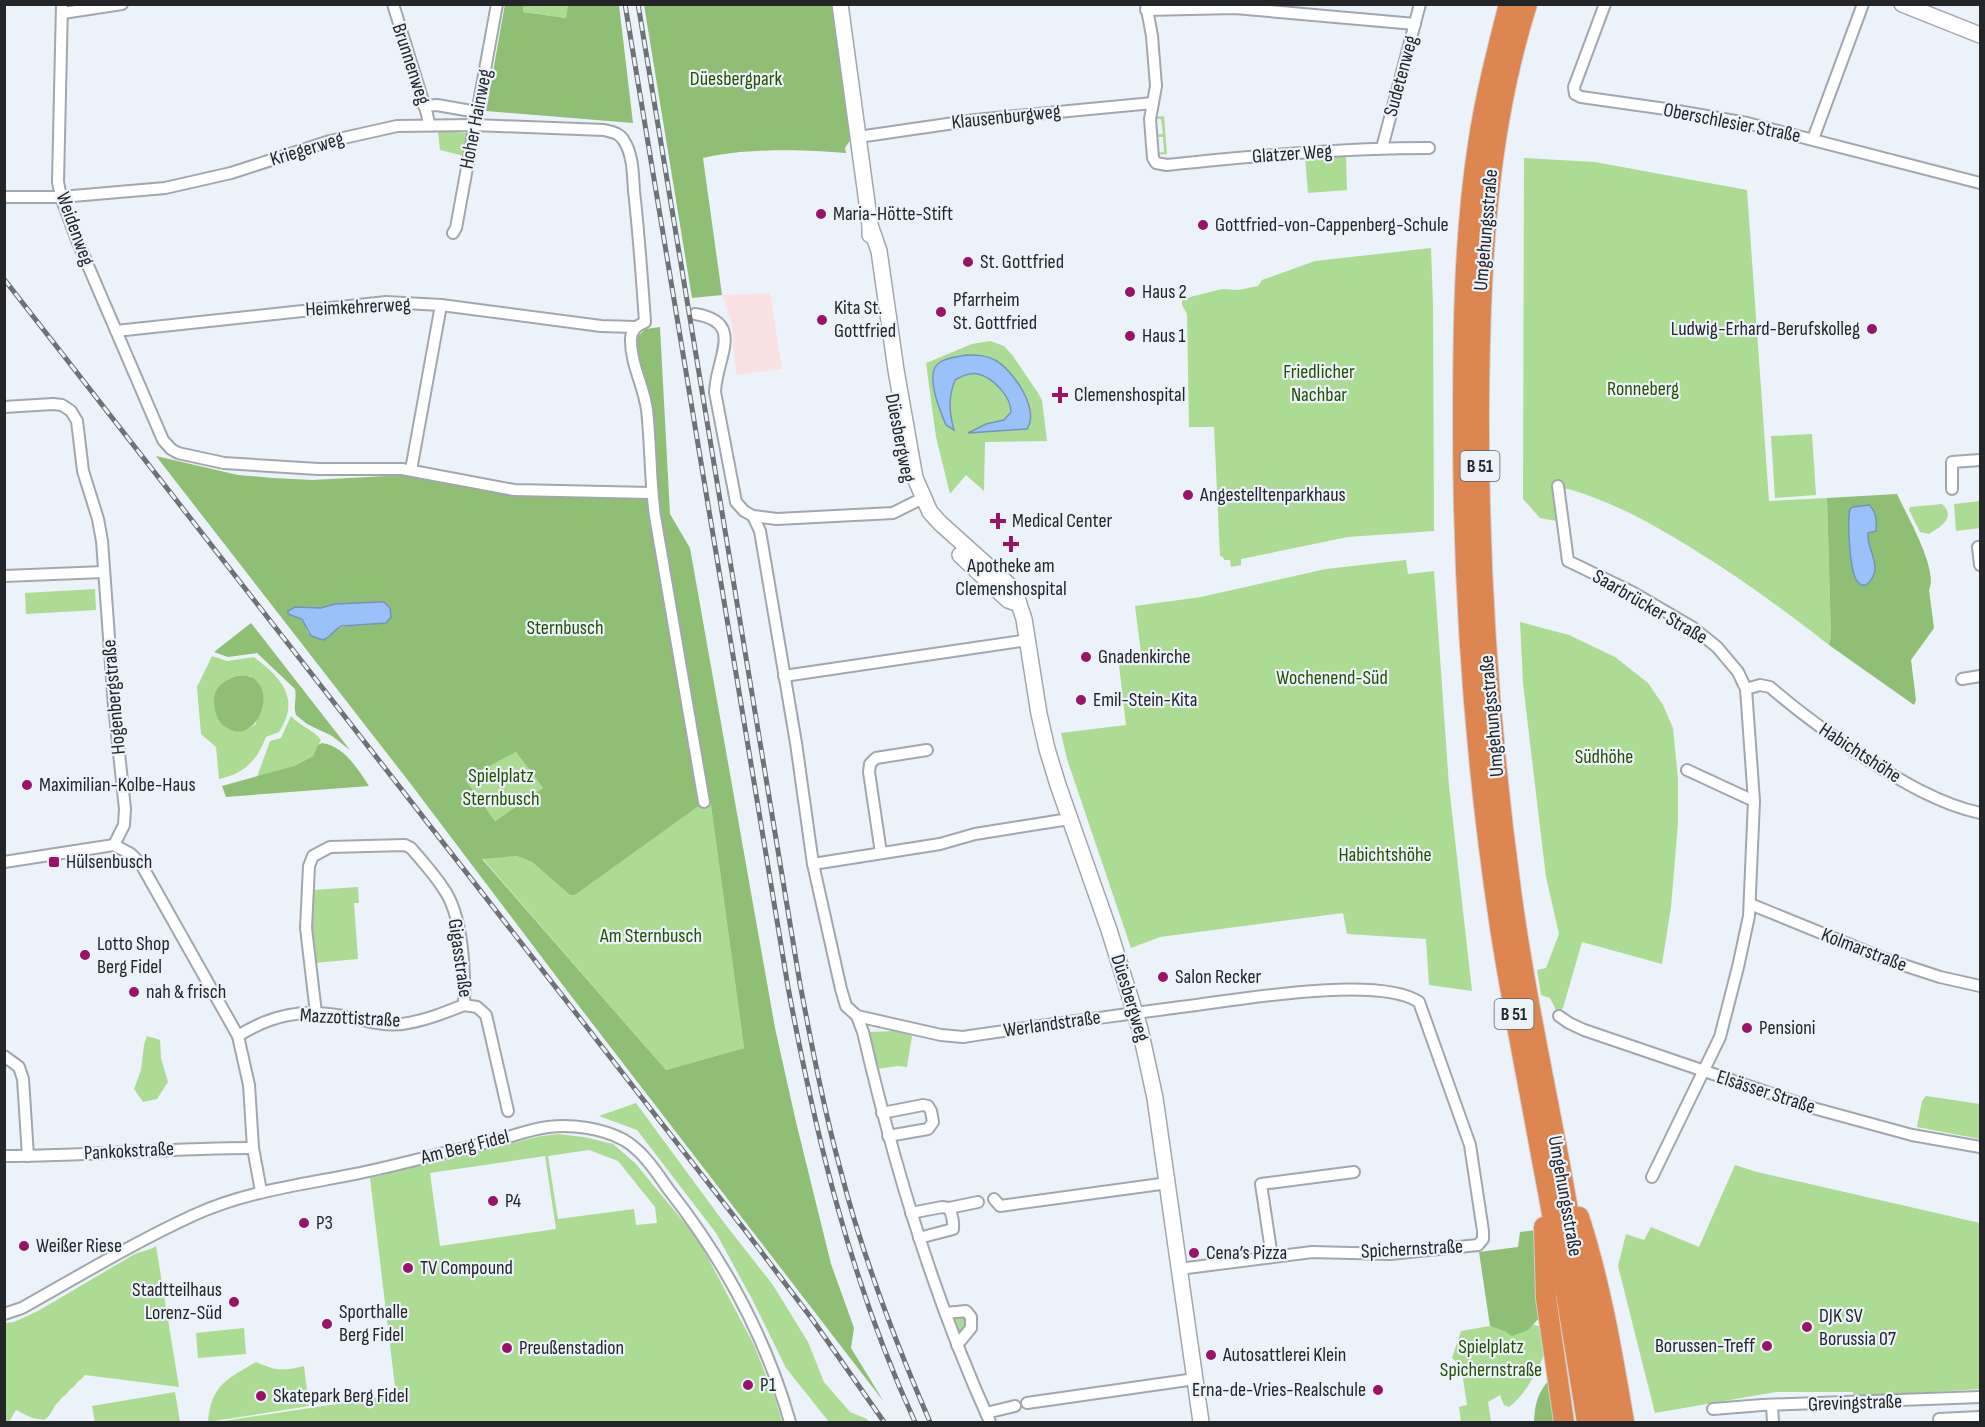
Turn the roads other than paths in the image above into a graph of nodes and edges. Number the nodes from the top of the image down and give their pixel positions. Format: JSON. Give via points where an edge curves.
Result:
{"nodes":[{"id":1,"x":122,"y":4,"type":"edge"},
{"id":2,"x":393,"y":4,"type":"edge"},
{"id":3,"x":497,"y":4,"type":"edge"},
{"id":4,"x":840,"y":4,"type":"edge"},
{"id":5,"x":1420,"y":4,"type":"edge"},
{"id":6,"x":1509,"y":4,"type":"edge"},
{"id":7,"x":1527,"y":4,"type":"edge"},
{"id":8,"x":1605,"y":4,"type":"edge"},
{"id":9,"x":1863,"y":4,"type":"edge"},
{"id":10,"x":1902,"y":4,"type":"edge"},
{"id":11,"x":1146,"y":7,"type":"edge"},
{"id":12,"x":62,"y":9,"type":"edge"},
{"id":13,"x":1415,"y":24,"type":"junction"},
{"id":14,"x":1980,"y":35,"type":"edge"},
{"id":15,"x":1154,"y":103,"type":"junction"},
{"id":16,"x":424,"y":106,"type":"junction"},
{"id":17,"x":477,"y":112,"type":"junction"},
{"id":18,"x":429,"y":124,"type":"junction"},
{"id":19,"x":474,"y":124,"type":"junction"},
{"id":20,"x":858,"y":137,"type":"junction"},
{"id":21,"x":1813,"y":139,"type":"junction"},
{"id":22,"x":1382,"y":148,"type":"junction"},
{"id":23,"x":1429,"y":148,"type":"dead end"},
{"id":24,"x":1980,"y":183,"type":"edge"},
{"id":25,"x":4,"y":197,"type":"edge"},
{"id":26,"x":61,"y":197,"type":"junction"},
{"id":27,"x":453,"y":233,"type":"dead end"},
{"id":28,"x":441,"y":305,"type":"junction"},
{"id":29,"x":695,"y":314,"type":"dead end"},
{"id":30,"x":635,"y":327,"type":"junction"},
{"id":31,"x":116,"y":331,"type":"junction"},
{"id":32,"x":4,"y":407,"type":"edge"},
{"id":33,"x":1980,"y":460,"type":"edge"},
{"id":34,"x":411,"y":470,"type":"junction"},
{"id":35,"x":1558,"y":486,"type":"dead end"},
{"id":36,"x":1952,"y":489,"type":"dead end"},
{"id":37,"x":651,"y":493,"type":"junction"},
{"id":38,"x":919,"y":500,"type":"junction"},
{"id":39,"x":753,"y":516,"type":"junction"},
{"id":40,"x":1978,"y":548,"type":"dead end"},
{"id":41,"x":1980,"y":566,"type":"edge"},
{"id":42,"x":104,"y":572,"type":"junction"},
{"id":43,"x":4,"y":576,"type":"edge"},
{"id":44,"x":1028,"y":640,"type":"junction"},
{"id":45,"x":784,"y":676,"type":"junction"},
{"id":46,"x":1980,"y":676,"type":"edge"},
{"id":47,"x":1962,"y":679,"type":"dead end"},
{"id":48,"x":1746,"y":689,"type":"junction"},
{"id":49,"x":927,"y":750,"type":"dead end"},
{"id":50,"x":1687,"y":770,"type":"dead end"},
{"id":51,"x":1755,"y":801,"type":"junction"},
{"id":52,"x":704,"y":802,"type":"dead end"},
{"id":53,"x":1980,"y":813,"type":"edge"},
{"id":54,"x":1069,"y":819,"type":"junction"},
{"id":55,"x":114,"y":845,"type":"junction"},
{"id":56,"x":881,"y":853,"type":"junction"},
{"id":57,"x":4,"y":862,"type":"edge"},
{"id":58,"x":813,"y":864,"type":"junction"},
{"id":59,"x":1750,"y":904,"type":"junction"},
{"id":60,"x":1980,"y":986,"type":"edge"},
{"id":61,"x":1419,"y":1002,"type":"joint"},
{"id":62,"x":464,"y":1005,"type":"junction"},
{"id":63,"x":1135,"y":1012,"type":"junction"},
{"id":64,"x":316,"y":1013,"type":"junction"},
{"id":65,"x":856,"y":1016,"type":"junction"},
{"id":66,"x":1559,"y":1016,"type":"dead end"},
{"id":67,"x":238,"y":1036,"type":"junction"},
{"id":68,"x":4,"y":1056,"type":"edge"},
{"id":69,"x":1703,"y":1072,"type":"junction"},
{"id":70,"x":508,"y":1111,"type":"dead end"},
{"id":71,"x":882,"y":1113,"type":"junction"},
{"id":72,"x":888,"y":1136,"type":"junction"},
{"id":73,"x":1980,"y":1147,"type":"edge"},
{"id":74,"x":253,"y":1148,"type":"junction"},
{"id":75,"x":4,"y":1156,"type":"edge"},
{"id":76,"x":28,"y":1156,"type":"junction"},
{"id":77,"x":1551,"y":1160,"type":"junction"},
{"id":78,"x":1354,"y":1172,"type":"dead end"},
{"id":79,"x":1652,"y":1177,"type":"dead end"},
{"id":80,"x":1168,"y":1182,"type":"junction"},
{"id":81,"x":261,"y":1191,"type":"junction"},
{"id":82,"x":994,"y":1199,"type":"dead end"},
{"id":83,"x":978,"y":1202,"type":"dead end"},
{"id":84,"x":949,"y":1208,"type":"junction"},
{"id":85,"x":911,"y":1213,"type":"junction"},
{"id":86,"x":919,"y":1238,"type":"junction"},
{"id":87,"x":1272,"y":1257,"type":"junction"},
{"id":88,"x":1179,"y":1269,"type":"junction"},
{"id":89,"x":945,"y":1313,"type":"junction"},
{"id":90,"x":4,"y":1314,"type":"edge"},
{"id":91,"x":957,"y":1345,"type":"junction"},
{"id":92,"x":1195,"y":1379,"type":"junction"},
{"id":93,"x":1980,"y":1397,"type":"edge"},
{"id":94,"x":1938,"y":1400,"type":"junction"},
{"id":95,"x":1027,"y":1403,"type":"dead end"},
{"id":96,"x":1015,"y":1406,"type":"dead end"},
{"id":97,"x":1772,"y":1406,"type":"junction"},
{"id":98,"x":1713,"y":1409,"type":"dead end"},
{"id":99,"x":1980,"y":1417,"type":"edge"},
{"id":100,"x":988,"y":1418,"type":"edge"},
{"id":101,"x":1939,"y":1421,"type":"edge"},
{"id":102,"x":789,"y":1422,"type":"edge"},
{"id":103,"x":1201,"y":1422,"type":"edge"},
{"id":104,"x":1564,"y":1422,"type":"edge"},
{"id":105,"x":1587,"y":1422,"type":"edge"},
{"id":106,"x":1604,"y":1422,"type":"edge"},
{"id":107,"x":1624,"y":1422,"type":"edge"},
{"id":108,"x":1773,"y":1422,"type":"edge"}],
"edges":[{"from":1,"to":12,"type":"street"},
{"from":2,"to":16,"type":"street","name":"Brunnenweg"},
{"from":3,"to":17,"type":"street","name":"Hoher Hainweg"},
{"from":4,"to":20,"type":"street","name":"Düesbergweg"},
{"from":5,"to":13,"type":"street","name":"Sudetenweg"},
{"from":6,"to":77,"type":"highway","name":"Umgehungsstraße","number":"B 51","via":[[1486,97],[1471,197],[1464,325],[1465,521],[1485,812],[1509,981]]},
{"from":7,"to":77,"type":"highway","name":"Umgehungsstraße","number":"B 51","via":[[1503,99],[1486,210],[1480,497],[1489,679],[1502,822]]},
{"from":8,"to":21,"type":"street","name":"Oberschlesier Straße","via":[[1574,87],[1575,94],[1729,119]]},
{"from":9,"to":21,"type":"street"},
{"from":10,"to":14,"type":"street"},
{"from":11,"to":13,"type":"street","via":[[1235,8]]},
{"from":11,"to":15,"type":"street","via":[[1156,75]]},
{"from":12,"to":26,"type":"street","name":"Weidenweg","via":[[58,182]]},
{"from":13,"to":22,"type":"street","name":"Sudetenweg"},
{"from":15,"to":20,"type":"street","name":"Klausenburgweg","via":[[975,120]]},
{"from":15,"to":22,"type":"street","name":"Glatzer Weg","via":[[1150,119],[1156,163]]},
{"from":16,"to":17,"type":"street"},
{"from":16,"to":18,"type":"street","name":"Brunnenweg"},
{"from":17,"to":19,"type":"street","name":"Hoher Hainweg"},
{"from":18,"to":19,"type":"street","name":"Kriegerweg"},
{"from":18,"to":26,"type":"street","name":"Kriegerweg","via":[[360,133],[231,173],[165,188]]},
{"from":19,"to":27,"type":"street","name":"Hoher Hainweg"},
{"from":19,"to":30,"type":"street","name":"Kriegerweg","via":[[611,131],[624,140],[632,173],[645,322]]},
{"from":20,"to":38,"type":"street","name":"Düesbergweg","via":[[870,225],[869,246],[895,419],[907,482]]},
{"from":21,"to":24,"type":"street","name":"Oberschlesier Straße"},
{"from":22,"to":23,"type":"street","name":"Glatzer Weg"},
{"from":25,"to":26,"type":"street","name":"Kriegerweg"},
{"from":26,"to":31,"type":"street","name":"Weidenweg"},
{"from":28,"to":30,"type":"street","name":"Heimkehrerweg"},
{"from":28,"to":31,"type":"street","name":"Heimkehrerweg","via":[[374,303]]},
{"from":28,"to":34,"type":"street"},
{"from":29,"to":39,"type":"street","via":[[716,319],[722,325],[725,342],[714,392],[736,502]]},
{"from":30,"to":37,"type":"street","via":[[632,350],[647,410]]},
{"from":31,"to":34,"type":"street","name":"Weidenweg","via":[[163,440],[178,453],[224,463],[318,470]]},
{"from":32,"to":42,"type":"street","name":"Hogenbergstraße","via":[[53,404],[71,411],[77,422],[83,471],[98,519]]},
{"from":33,"to":36,"type":"street","via":[[1952,462]]},
{"from":34,"to":37,"type":"street","via":[[514,490]]},
{"from":35,"to":48,"type":"street","name":"Saarbrücker Straße","via":[[1568,561],[1692,627],[1717,647],[1738,672]]},
{"from":37,"to":52,"type":"street"},
{"from":38,"to":39,"type":"street","via":[[893,513],[777,519]]},
{"from":38,"to":44,"type":"street","name":"Düesbergweg","via":[[933,531],[1008,600],[1019,604]]},
{"from":39,"to":45,"type":"street","via":[[760,531]]},
{"from":40,"to":41,"type":"street"},
{"from":42,"to":43,"type":"street"},
{"from":42,"to":55,"type":"street","name":"Hogenbergstraße","via":[[125,808],[124,825]]},
{"from":44,"to":45,"type":"street"},
{"from":44,"to":54,"type":"street","name":"Düesbergweg","via":[[1041,726]]},
{"from":45,"to":58,"type":"street"},
{"from":46,"to":47,"type":"street"},
{"from":48,"to":51,"type":"street","name":"Saarbrücker Straße"},
{"from":48,"to":53,"type":"street","name":"Habichtshöhe","via":[[1770,687],[1828,733],[1902,781],[1960,809]]},
{"from":49,"to":56,"type":"street","via":[[876,758],[870,764]]},
{"from":50,"to":51,"type":"street"},
{"from":51,"to":59,"type":"street","name":"Saarbrücker Straße"},
{"from":54,"to":56,"type":"street"},
{"from":54,"to":63,"type":"street","name":"Düesbergweg"},
{"from":55,"to":57,"type":"street"},
{"from":55,"to":67,"type":"street","via":[[141,864]]},
{"from":56,"to":58,"type":"street"},
{"from":58,"to":65,"type":"street","via":[[846,1006]]},
{"from":59,"to":60,"type":"street","name":"Kolmarstraße","via":[[1900,964]]},
{"from":59,"to":69,"type":"street","name":"Saarbrücker Straße","via":[[1720,1037]]},
{"from":61,"to":63,"type":"street","name":"Werlandstraße","via":[[1409,995],[1376,990],[1332,990]]},
{"from":61,"to":87,"type":"street","name":"Spichernstraße","via":[[1470,1145],[1483,1239],[1478,1245],[1389,1254],[1312,1252]]},
{"from":62,"to":64,"type":"street","name":"Mazzottistraße","via":[[401,1024]]},
{"from":62,"to":64,"type":"street","name":"Gigasstraße","via":[[464,959],[450,900],[411,848],[397,843],[330,847],[313,856],[306,928]]},
{"from":62,"to":70,"type":"street","name":"Gigasstraße","via":[[477,1007],[486,1015]]},
{"from":63,"to":65,"type":"street","name":"Werlandstraße","via":[[963,1037]]},
{"from":63,"to":80,"type":"street","name":"Düesbergweg","via":[[1155,1098]]},
{"from":64,"to":67,"type":"street","name":"Mazzottistraße","via":[[270,1019]]},
{"from":65,"to":71,"type":"street"},
{"from":66,"to":69,"type":"street","name":"Elsässer Straße","via":[[1584,1030]]},
{"from":67,"to":74,"type":"street","via":[[249,1085]]},
{"from":68,"to":76,"type":"street","via":[[19,1066],[23,1079]]},
{"from":69,"to":73,"type":"street","name":"Elsässer Straße","via":[[1912,1135]]},
{"from":69,"to":79,"type":"street","name":"Saarbrücker Straße"},
{"from":71,"to":72,"type":"street"},
{"from":71,"to":72,"type":"street","via":[[923,1105],[931,1111],[933,1122],[928,1130]]},
{"from":72,"to":85,"type":"street"},
{"from":74,"to":76,"type":"street","name":"Pankokstraße"},
{"from":74,"to":81,"type":"street"},
{"from":75,"to":76,"type":"street","name":"Pankokstraße"},
{"from":77,"to":104,"type":"highway","via":[[1546,1298]]},
{"from":77,"to":105,"type":"highway","name":"Umgehungsstraße","number":"B 51"},
{"from":77,"to":106,"type":"highway","name":"Umgehungsstraße","number":"B 51"},
{"from":77,"to":107,"type":"highway","via":[[1594,1261]]},
{"from":78,"to":87,"type":"street","via":[[1260,1184]]},
{"from":80,"to":82,"type":"street","via":[[1000,1206]]},
{"from":80,"to":88,"type":"street","name":"Düesbergweg"},
{"from":81,"to":90,"type":"street","name":"Am Berg Fidel","via":[[194,1215]]},
{"from":81,"to":102,"type":"street","name":"Am Berg Fidel","via":[[367,1172],[548,1127],[577,1127],[623,1140],[642,1154],[724,1269],[764,1349]]},
{"from":83,"to":84,"type":"street"},
{"from":84,"to":85,"type":"street"},
{"from":84,"to":86,"type":"street","via":[[953,1229]]},
{"from":85,"to":86,"type":"street"},
{"from":86,"to":89,"type":"street"},
{"from":87,"to":88,"type":"street","name":"Spichernstraße"},
{"from":88,"to":92,"type":"street","name":"Düesbergweg"},
{"from":89,"to":91,"type":"street"},
{"from":89,"to":91,"type":"street","via":[[966,1311],[971,1317],[971,1328]]},
{"from":91,"to":100,"type":"street"},
{"from":92,"to":95,"type":"street"},
{"from":92,"to":103,"type":"street","name":"Düesbergweg"},
{"from":93,"to":94,"type":"street","name":"Grevingstraße"},
{"from":94,"to":97,"type":"street","name":"Grevingstraße"},
{"from":94,"to":101,"type":"street"},
{"from":96,"to":100,"type":"street"},
{"from":97,"to":98,"type":"street","name":"Grevingstraße"},
{"from":97,"to":108,"type":"street"},
{"from":99,"to":101,"type":"street"}]}
